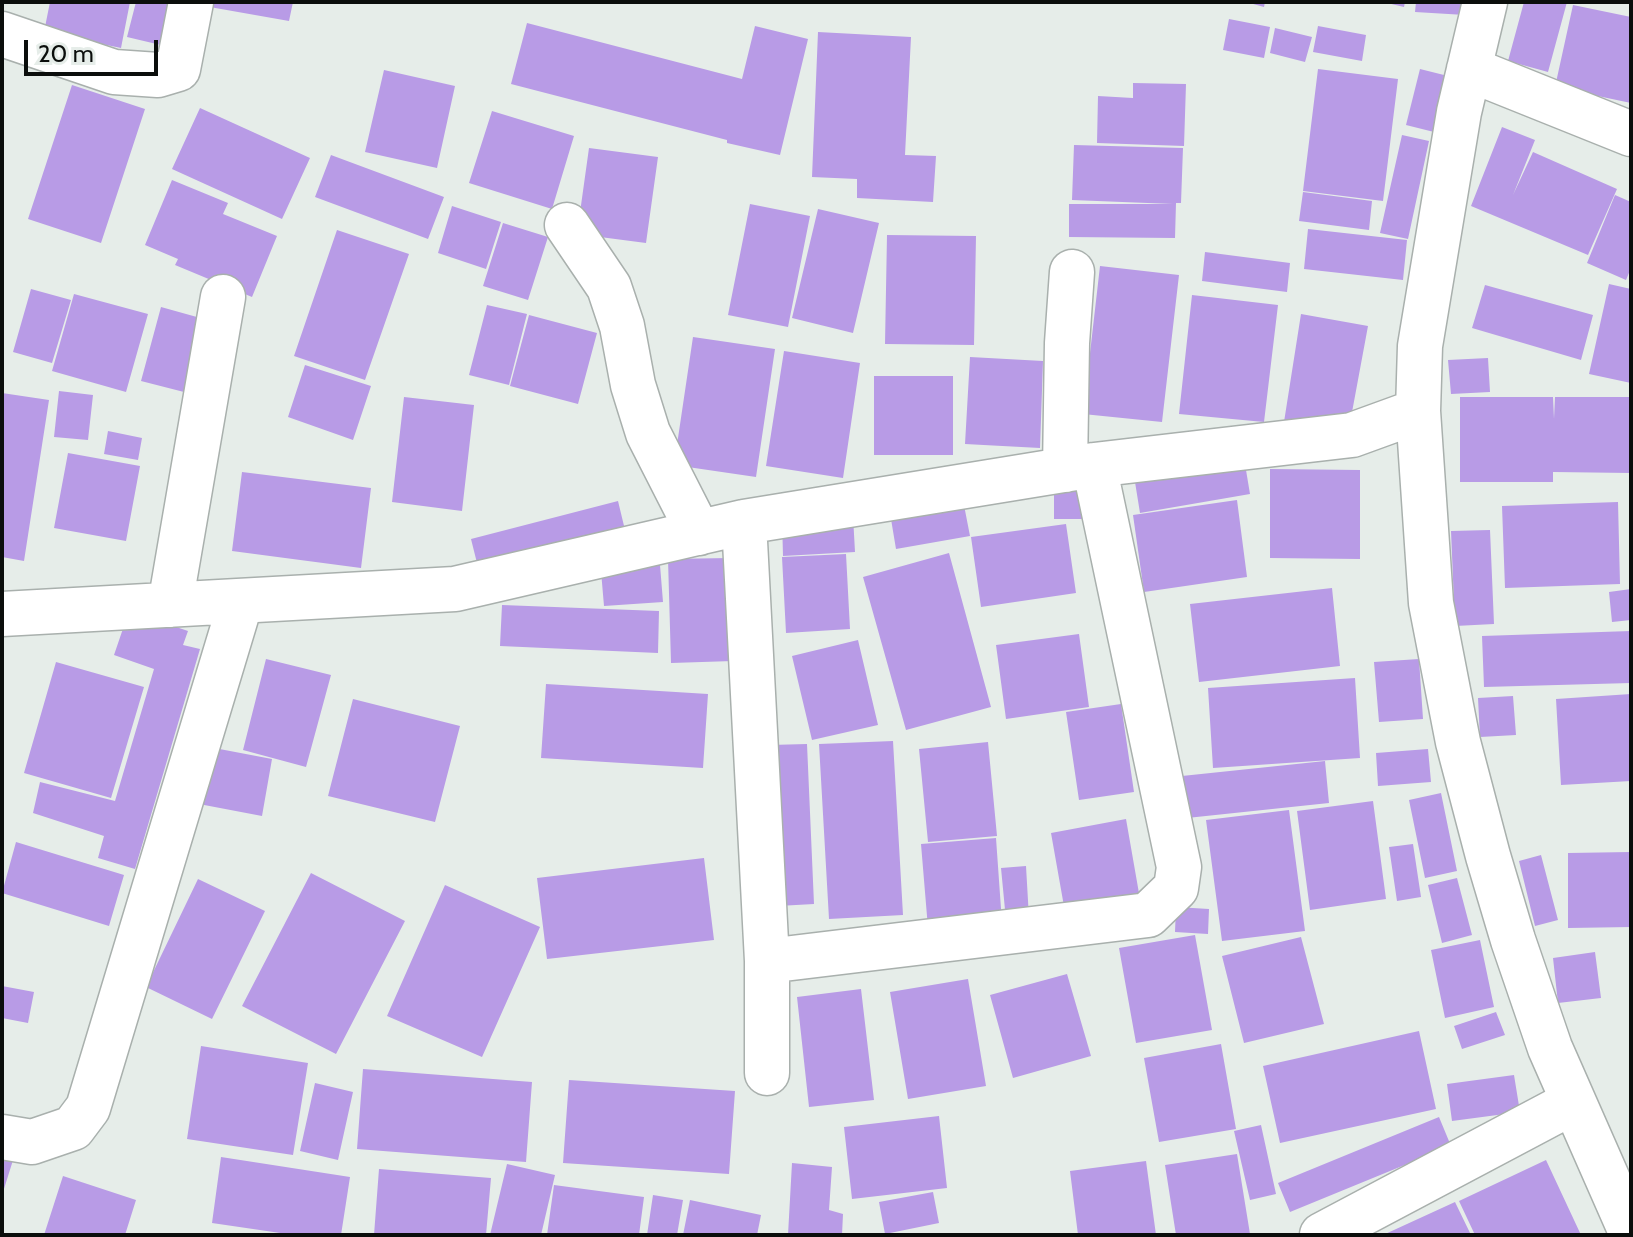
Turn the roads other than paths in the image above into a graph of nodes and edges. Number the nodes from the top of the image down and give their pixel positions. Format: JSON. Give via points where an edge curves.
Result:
{"nodes":[{"id":1,"x":191,"y":2,"type":"edge"},
{"id":2,"x":1485,"y":2,"type":"edge"},
{"id":3,"x":2,"y":34,"type":"edge"},
{"id":4,"x":1469,"y":69,"type":"junction"},
{"id":5,"x":1631,"y":134,"type":"edge"},
{"id":6,"x":567,"y":225,"type":"dead end"},
{"id":7,"x":1072,"y":272,"type":"dead end"},
{"id":8,"x":223,"y":297,"type":"dead end"},
{"id":9,"x":1418,"y":411,"type":"junction"},
{"id":10,"x":1080,"y":467,"type":"junction"},
{"id":11,"x":744,"y":522,"type":"junction"},
{"id":12,"x":699,"y":533,"type":"junction"},
{"id":13,"x":241,"y":601,"type":"junction"},
{"id":14,"x":170,"y":605,"type":"junction"},
{"id":15,"x":2,"y":614,"type":"edge"},
{"id":16,"x":767,"y":961,"type":"junction"},
{"id":17,"x":767,"y":1073,"type":"dead end"},
{"id":18,"x":1573,"y":1102,"type":"junction"},
{"id":19,"x":2,"y":1137,"type":"edge"},
{"id":20,"x":1631,"y":1232,"type":"edge"},
{"id":21,"x":1322,"y":1235,"type":"edge"}],
"edges":[{"from":1,"to":3,"type":"street","via":[[178,69],[158,75],[114,72]]},
{"from":2,"to":4,"type":"street"},
{"from":4,"to":5,"type":"street"},
{"from":4,"to":9,"type":"street","via":[[1420,346]]},
{"from":6,"to":12,"type":"street","via":[[609,287],[648,433]]},
{"from":7,"to":10,"type":"street","via":[[1067,343]]},
{"from":8,"to":14,"type":"street"},
{"from":9,"to":10,"type":"street","via":[[1352,435]]},
{"from":9,"to":18,"type":"street","via":[[1431,603],[1458,742],[1513,940]]},
{"from":10,"to":11,"type":"street"},
{"from":10,"to":16,"type":"street","via":[[1179,867],[1176,888],[1148,915]]},
{"from":11,"to":12,"type":"street"},
{"from":11,"to":16,"type":"street"},
{"from":12,"to":13,"type":"street","via":[[455,589]]},
{"from":13,"to":14,"type":"street"},
{"from":13,"to":19,"type":"street","via":[[88,1108],[73,1128],[32,1142]]},
{"from":14,"to":15,"type":"street"},
{"from":16,"to":17,"type":"street"},
{"from":18,"to":20,"type":"street"},
{"from":18,"to":21,"type":"street"}]}
